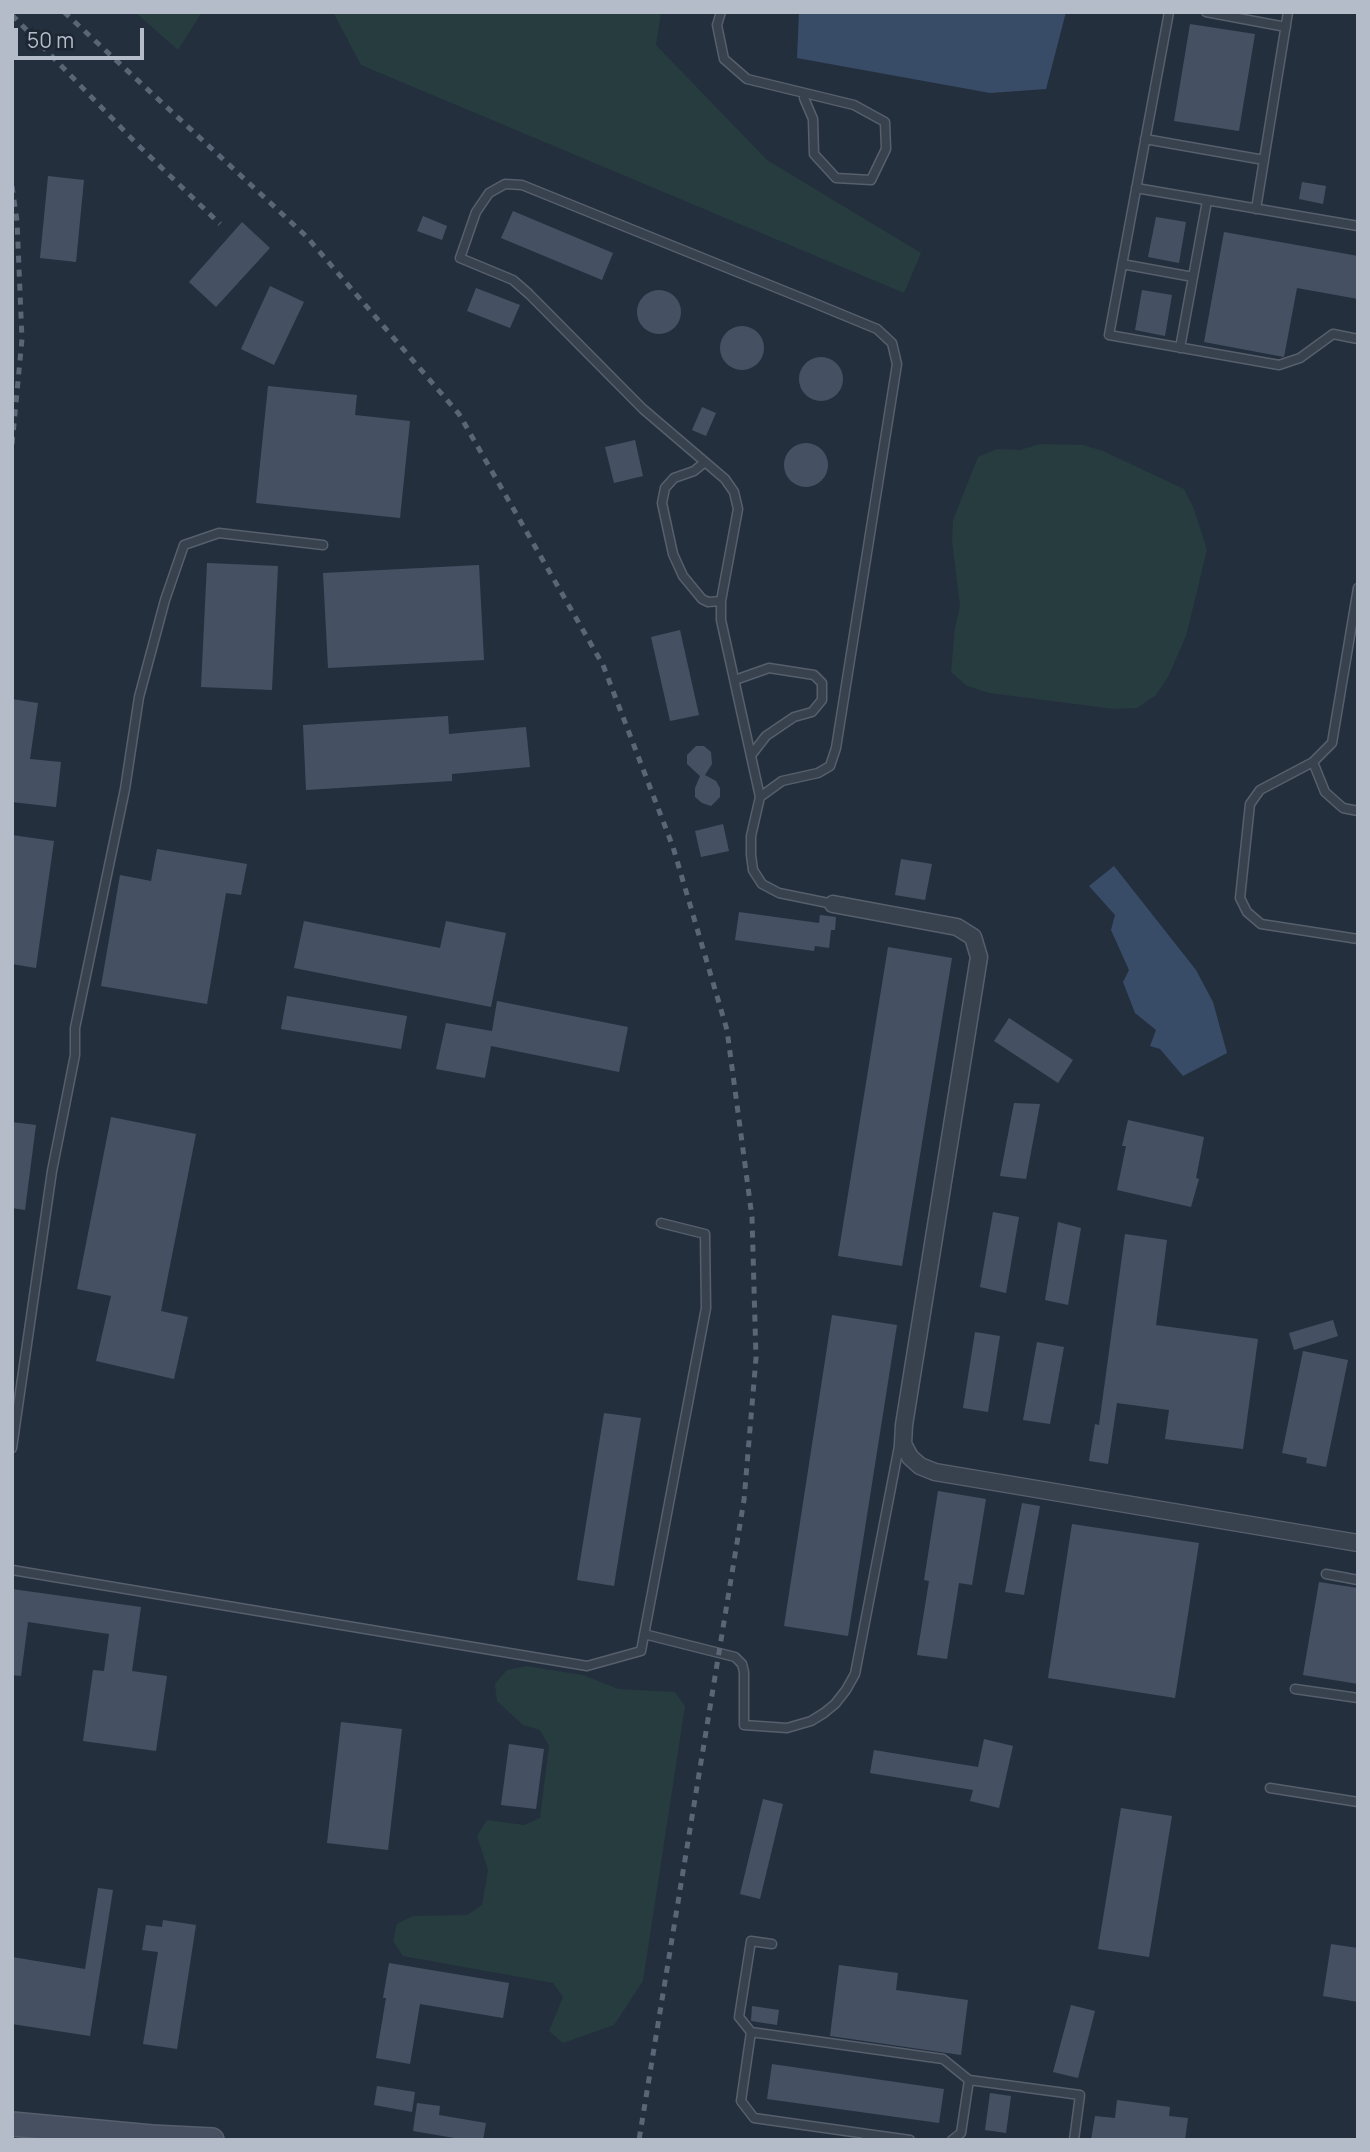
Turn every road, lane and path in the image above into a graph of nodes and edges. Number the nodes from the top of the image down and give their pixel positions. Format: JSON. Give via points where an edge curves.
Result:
{"nodes":[{"id":1,"x":721,"y":12,"type":"edge"},
{"id":2,"x":1169,"y":12,"type":"edge"},
{"id":3,"x":1206,"y":12,"type":"edge"},
{"id":4,"x":1288,"y":12,"type":"edge"},
{"id":5,"x":1286,"y":27,"type":"junction"},
{"id":6,"x":804,"y":98,"type":"dead end"},
{"id":7,"x":1145,"y":138,"type":"junction"},
{"id":8,"x":1264,"y":160,"type":"junction"},
{"id":9,"x":1136,"y":188,"type":"junction"},
{"id":10,"x":1207,"y":201,"type":"junction"},
{"id":11,"x":1256,"y":209,"type":"junction"},
{"id":12,"x":1358,"y":226,"type":"edge"},
{"id":13,"x":1122,"y":264,"type":"junction"},
{"id":14,"x":1193,"y":277,"type":"junction"},
{"id":15,"x":1358,"y":339,"type":"edge"},
{"id":16,"x":1180,"y":348,"type":"junction"},
{"id":17,"x":705,"y":462,"type":"junction"},
{"id":18,"x":323,"y":545,"type":"dead end"},
{"id":19,"x":1358,"y":588,"type":"edge"},
{"id":20,"x":721,"y":601,"type":"junction"},
{"id":21,"x":735,"y":680,"type":"junction"},
{"id":22,"x":752,"y":754,"type":"junction"},
{"id":23,"x":1313,"y":762,"type":"junction"},
{"id":24,"x":760,"y":797,"type":"junction"},
{"id":25,"x":1358,"y":811,"type":"edge"},
{"id":26,"x":833,"y":904,"type":"joint"},
{"id":27,"x":1358,"y":939,"type":"edge"},
{"id":28,"x":661,"y":1223,"type":"dead end"},
{"id":29,"x":904,"y":1425,"type":"junction"},
{"id":30,"x":12,"y":1448,"type":"edge"},
{"id":31,"x":1358,"y":1544,"type":"edge"},
{"id":32,"x":12,"y":1570,"type":"edge"},
{"id":33,"x":1326,"y":1574,"type":"dead end"},
{"id":34,"x":1358,"y":1580,"type":"edge"},
{"id":35,"x":644,"y":1634,"type":"junction"},
{"id":36,"x":1295,"y":1689,"type":"dead end"},
{"id":37,"x":1358,"y":1698,"type":"edge"},
{"id":38,"x":1270,"y":1788,"type":"dead end"},
{"id":39,"x":1358,"y":1802,"type":"edge"},
{"id":40,"x":772,"y":1944,"type":"dead end"},
{"id":41,"x":751,"y":2032,"type":"junction"},
{"id":42,"x":969,"y":2080,"type":"junction"},
{"id":43,"x":12,"y":2124,"type":"edge"},
{"id":44,"x":866,"y":2137,"type":"edge"},
{"id":45,"x":212,"y":2140,"type":"edge"},
{"id":46,"x":910,"y":2140,"type":"edge"},
{"id":47,"x":952,"y":2140,"type":"edge"},
{"id":48,"x":1074,"y":2140,"type":"edge"}],
"edges":[{"from":1,"to":6,"type":"lane","via":[[717,25],[724,59],[747,79],[854,105],[885,122],[886,149],[871,180],[836,178],[814,154],[813,119]]},
{"from":2,"to":7,"type":"lane"},
{"from":3,"to":5,"type":"lane"},
{"from":4,"to":5,"type":"lane"},
{"from":5,"to":8,"type":"lane"},
{"from":7,"to":8,"type":"lane"},
{"from":7,"to":9,"type":"lane"},
{"from":8,"to":11,"type":"lane"},
{"from":9,"to":10,"type":"lane"},
{"from":9,"to":13,"type":"lane"},
{"from":10,"to":11,"type":"lane"},
{"from":10,"to":14,"type":"lane"},
{"from":11,"to":12,"type":"lane"},
{"from":13,"to":14,"type":"lane"},
{"from":13,"to":16,"type":"lane","via":[[1109,335]]},
{"from":14,"to":16,"type":"lane"},
{"from":15,"to":16,"type":"lane","via":[[1333,334],[1300,358],[1279,365]]},
{"from":17,"to":20,"type":"lane","via":[[734,492],[738,509]]},
{"from":17,"to":20,"type":"lane","via":[[674,478],[665,488],[662,503],[673,554],[683,576],[702,599]]},
{"from":17,"to":24,"type":"lane","via":[[643,410],[513,280],[460,258],[476,212],[489,193],[505,184],[522,185],[877,330],[892,343],[897,364],[831,766],[818,774],[782,781]]},
{"from":18,"to":30,"type":"lane","via":[[219,533],[184,545],[165,600],[139,697],[125,789],[75,1028],[75,1055],[52,1171]]},
{"from":19,"to":23,"type":"lane","via":[[1332,743]]},
{"from":20,"to":21,"type":"lane"},
{"from":21,"to":22,"type":"lane"},
{"from":21,"to":22,"type":"lane","via":[[769,668],[814,675],[822,683],[822,700],[812,712],[794,717],[766,736]]},
{"from":22,"to":24,"type":"lane"},
{"from":23,"to":25,"type":"lane","via":[[1325,792],[1343,808]]},
{"from":23,"to":27,"type":"lane","via":[[1260,790],[1250,804],[1240,898],[1247,912],[1261,923]]},
{"from":24,"to":26,"type":"lane","via":[[751,855],[762,884],[779,893]]},
{"from":26,"to":29,"type":"street","via":[[957,927],[973,937],[979,957]]},
{"from":28,"to":35,"type":"lane","via":[[705,1234],[706,1308]]},
{"from":29,"to":31,"type":"street","via":[[903,1444],[910,1457],[935,1472]]},
{"from":29,"to":35,"type":"lane","via":[[855,1674],[824,1713],[787,1728],[744,1725],[744,1672],[735,1657]]},
{"from":32,"to":35,"type":"lane","via":[[587,1666],[641,1651]]},
{"from":33,"to":34,"type":"lane"},
{"from":36,"to":37,"type":"lane"},
{"from":38,"to":39,"type":"lane"},
{"from":40,"to":41,"type":"lane","via":[[751,1941],[738,2017]]},
{"from":41,"to":42,"type":"lane","via":[[943,2059]]},
{"from":41,"to":44,"type":"lane","via":[[741,2101],[754,2118]]},
{"from":42,"to":47,"type":"lane","via":[[961,2133]]},
{"from":42,"to":48,"type":"lane","via":[[1080,2095]]},
{"from":43,"to":45,"type":"main road"},
{"from":44,"to":46,"type":"lane"}]}
